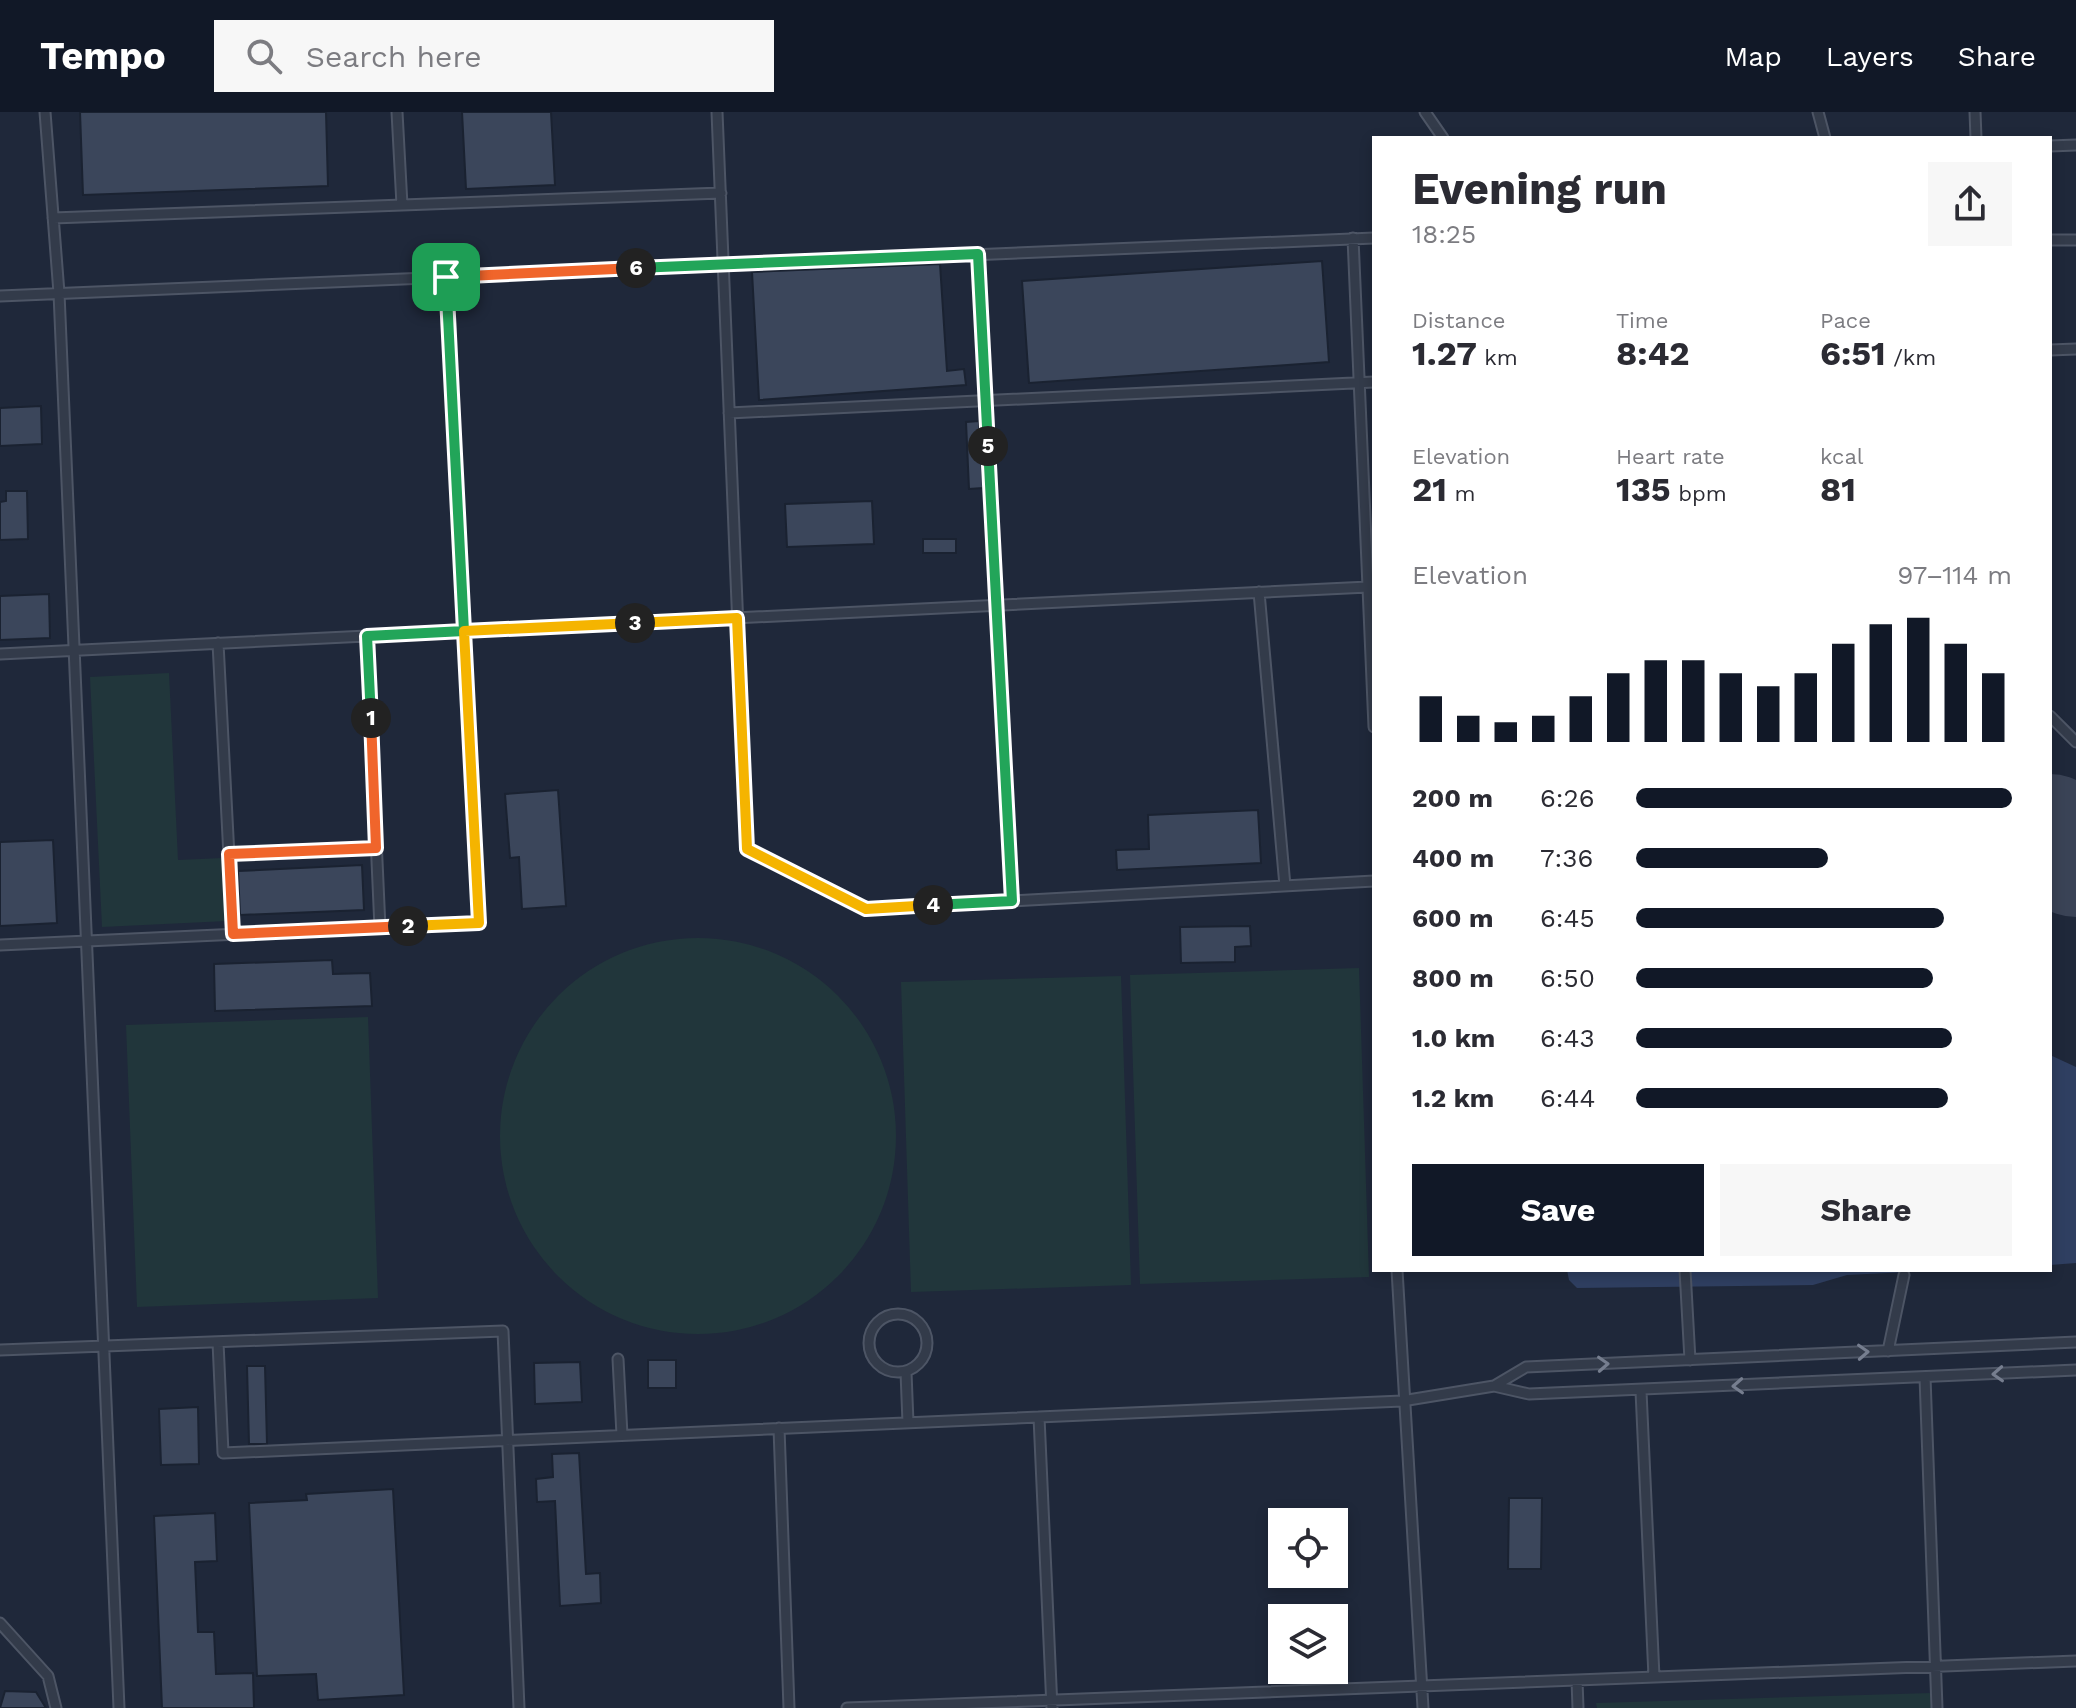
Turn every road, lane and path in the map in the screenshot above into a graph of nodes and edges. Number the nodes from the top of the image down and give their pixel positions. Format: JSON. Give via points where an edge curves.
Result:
{"nodes":[{"id":1,"x":45,"y":112,"type":"edge"},
{"id":2,"x":397,"y":112,"type":"edge"},
{"id":3,"x":717,"y":112,"type":"edge"},
{"id":4,"x":1425,"y":112,"type":"edge"},
{"id":5,"x":1818,"y":112,"type":"edge"},
{"id":6,"x":1975,"y":112,"type":"edge"},
{"id":7,"x":1442,"y":136,"type":"edge"},
{"id":8,"x":1824,"y":136,"type":"edge"},
{"id":9,"x":1976,"y":136,"type":"edge"},
{"id":10,"x":2076,"y":145,"type":"edge"},
{"id":11,"x":2052,"y":146,"type":"edge"},
{"id":12,"x":721,"y":193,"type":"junction"},
{"id":13,"x":402,"y":205,"type":"junction"},
{"id":14,"x":53,"y":218,"type":"junction"},
{"id":15,"x":1353,"y":238,"type":"junction"},
{"id":16,"x":1372,"y":238,"type":"edge"},
{"id":17,"x":2052,"y":240,"type":"edge"},
{"id":18,"x":2076,"y":240,"type":"edge"},
{"id":19,"x":978,"y":254,"type":"junction"},
{"id":20,"x":724,"y":265,"type":"junction"},
{"id":21,"x":446,"y":277,"type":"junction"},
{"id":22,"x":59,"y":293,"type":"junction"},
{"id":23,"x":0,"y":296,"type":"edge"},
{"id":24,"x":2076,"y":349,"type":"edge"},
{"id":25,"x":2052,"y":350,"type":"edge"},
{"id":26,"x":1372,"y":382,"type":"edge"},
{"id":27,"x":1360,"y":383,"type":"junction"},
{"id":28,"x":986,"y":401,"type":"junction"},
{"id":29,"x":729,"y":413,"type":"junction"},
{"id":30,"x":1368,"y":587,"type":"junction"},
{"id":31,"x":1259,"y":592,"type":"junction"},
{"id":32,"x":996,"y":605,"type":"junction"},
{"id":33,"x":737,"y":618,"type":"junction"},
{"id":34,"x":464,"y":631,"type":"junction"},
{"id":35,"x":367,"y":636,"type":"junction"},
{"id":36,"x":218,"y":643,"type":"junction"},
{"id":37,"x":74,"y":650,"type":"junction"},
{"id":38,"x":0,"y":654,"type":"edge"},
{"id":39,"x":1372,"y":680,"type":"edge"},
{"id":40,"x":2052,"y":718,"type":"edge"},
{"id":41,"x":2076,"y":742,"type":"edge"},
{"id":42,"x":376,"y":848,"type":"junction"},
{"id":43,"x":229,"y":854,"type":"junction"},
{"id":44,"x":1372,"y":881,"type":"edge"},
{"id":45,"x":1285,"y":886,"type":"junction"},
{"id":46,"x":1012,"y":901,"type":"junction"},
{"id":47,"x":380,"y":928,"type":"junction"},
{"id":48,"x":233,"y":934,"type":"junction"},
{"id":49,"x":86,"y":941,"type":"junction"},
{"id":50,"x":0,"y":945,"type":"edge"},
{"id":51,"x":1397,"y":1272,"type":"edge"},
{"id":52,"x":1685,"y":1272,"type":"edge"},
{"id":53,"x":1904,"y":1275,"type":"dead end"},
{"id":54,"x":218,"y":1342,"type":"junction"},
{"id":55,"x":2076,"y":1342,"type":"edge"},
{"id":56,"x":103,"y":1346,"type":"junction"},
{"id":57,"x":0,"y":1350,"type":"edge"},
{"id":58,"x":1888,"y":1351,"type":"junction"},
{"id":59,"x":618,"y":1359,"type":"dead end"},
{"id":60,"x":1690,"y":1360,"type":"junction"},
{"id":61,"x":2076,"y":1370,"type":"edge"},
{"id":62,"x":906,"y":1372,"type":"junction"},
{"id":63,"x":1925,"y":1377,"type":"junction"},
{"id":64,"x":1494,"y":1386,"type":"junction"},
{"id":65,"x":1641,"y":1391,"type":"junction"},
{"id":66,"x":1402,"y":1401,"type":"junction"},
{"id":67,"x":1039,"y":1417,"type":"junction"},
{"id":68,"x":908,"y":1423,"type":"junction"},
{"id":69,"x":779,"y":1428,"type":"junction"},
{"id":70,"x":622,"y":1435,"type":"junction"},
{"id":71,"x":508,"y":1440,"type":"junction"},
{"id":72,"x":0,"y":1623,"type":"edge"},
{"id":73,"x":2076,"y":1661,"type":"edge"},
{"id":74,"x":1935,"y":1666,"type":"junction"},
{"id":75,"x":1654,"y":1677,"type":"junction"},
{"id":76,"x":1577,"y":1680,"type":"junction"},
{"id":77,"x":1419,"y":1686,"type":"junction"},
{"id":78,"x":1052,"y":1704,"type":"edge"},
{"id":79,"x":56,"y":1708,"type":"edge"},
{"id":80,"x":119,"y":1708,"type":"edge"},
{"id":81,"x":519,"y":1708,"type":"edge"},
{"id":82,"x":789,"y":1708,"type":"edge"},
{"id":83,"x":847,"y":1708,"type":"edge"},
{"id":84,"x":875,"y":1708,"type":"edge"},
{"id":85,"x":1423,"y":1708,"type":"edge"},
{"id":86,"x":1578,"y":1708,"type":"edge"},
{"id":87,"x":1937,"y":1708,"type":"edge"}],
"edges":[{"from":1,"to":14,"type":"lane"},
{"from":2,"to":13,"type":"lane"},
{"from":3,"to":12,"type":"lane"},
{"from":4,"to":7,"type":"lane"},
{"from":5,"to":8,"type":"lane"},
{"from":6,"to":9,"type":"lane"},
{"from":10,"to":11,"type":"lane"},
{"from":12,"to":13,"type":"lane"},
{"from":12,"to":20,"type":"lane"},
{"from":13,"to":14,"type":"lane"},
{"from":14,"to":22,"type":"lane"},
{"from":15,"to":16,"type":"lane"},
{"from":15,"to":19,"type":"lane"},
{"from":15,"to":27,"type":"lane"},
{"from":17,"to":18,"type":"lane"},
{"from":19,"to":20,"type":"lane"},
{"from":19,"to":28,"type":"lane"},
{"from":20,"to":21,"type":"lane"},
{"from":20,"to":29,"type":"lane"},
{"from":21,"to":22,"type":"lane"},
{"from":21,"to":34,"type":"lane"},
{"from":22,"to":23,"type":"lane"},
{"from":22,"to":37,"type":"lane"},
{"from":24,"to":25,"type":"lane"},
{"from":26,"to":27,"type":"lane"},
{"from":27,"to":28,"type":"lane"},
{"from":27,"to":30,"type":"lane"},
{"from":28,"to":29,"type":"lane"},
{"from":28,"to":32,"type":"lane"},
{"from":29,"to":33,"type":"lane"},
{"from":30,"to":31,"type":"lane"},
{"from":30,"to":39,"type":"lane"},
{"from":31,"to":32,"type":"lane"},
{"from":31,"to":45,"type":"lane"},
{"from":32,"to":33,"type":"lane"},
{"from":32,"to":46,"type":"lane"},
{"from":33,"to":34,"type":"lane"},
{"from":33,"to":46,"type":"lane","via":[[747,849],[866,909]]},
{"from":34,"to":35,"type":"lane"},
{"from":34,"to":47,"type":"lane","via":[[479,923]]},
{"from":35,"to":36,"type":"lane"},
{"from":35,"to":42,"type":"lane"},
{"from":36,"to":37,"type":"lane"},
{"from":36,"to":43,"type":"lane"},
{"from":37,"to":38,"type":"lane"},
{"from":37,"to":49,"type":"lane"},
{"from":40,"to":41,"type":"lane"},
{"from":42,"to":43,"type":"lane"},
{"from":42,"to":47,"type":"lane"},
{"from":43,"to":48,"type":"lane"},
{"from":44,"to":45,"type":"lane"},
{"from":45,"to":46,"type":"lane"},
{"from":47,"to":48,"type":"lane"},
{"from":48,"to":49,"type":"lane"},
{"from":49,"to":50,"type":"lane"},
{"from":49,"to":56,"type":"lane"},
{"from":51,"to":66,"type":"lane"},
{"from":52,"to":60,"type":"lane"},
{"from":53,"to":58,"type":"lane"},
{"from":54,"to":56,"type":"lane"},
{"from":54,"to":71,"type":"lane","via":[[503,1331]]},
{"from":54,"to":71,"type":"lane","via":[[223,1453]]},
{"from":55,"to":58,"type":"lane"},
{"from":56,"to":57,"type":"lane"},
{"from":56,"to":80,"type":"lane"},
{"from":60,"to":58,"type":"lane","one_way":true},
{"from":59,"to":70,"type":"lane"},
{"from":64,"to":60,"type":"lane","one_way":true,"via":[[1526,1367]]},
{"from":61,"to":63,"type":"lane","one_way":true},
{"from":62,"to":62,"type":"lane","via":[[924,1357],[927,1334],[913,1316],[889,1313],[871,1328],[868,1351],[883,1369]]},
{"from":62,"to":68,"type":"lane"},
{"from":63,"to":65,"type":"lane","one_way":true},
{"from":63,"to":74,"type":"lane"},
{"from":64,"to":65,"type":"lane","via":[[1529,1394]]},
{"from":64,"to":66,"type":"lane"},
{"from":65,"to":75,"type":"lane"},
{"from":66,"to":67,"type":"lane"},
{"from":66,"to":77,"type":"lane"},
{"from":67,"to":68,"type":"lane"},
{"from":67,"to":78,"type":"lane"},
{"from":68,"to":69,"type":"lane"},
{"from":69,"to":70,"type":"lane"},
{"from":69,"to":82,"type":"lane"},
{"from":70,"to":71,"type":"lane"},
{"from":71,"to":81,"type":"lane"},
{"from":72,"to":79,"type":"lane","via":[[48,1676]]},
{"from":73,"to":74,"type":"lane"},
{"from":74,"to":75,"type":"lane"},
{"from":74,"to":87,"type":"lane"},
{"from":75,"to":76,"type":"lane"},
{"from":76,"to":77,"type":"lane"},
{"from":76,"to":86,"type":"lane"},
{"from":77,"to":78,"type":"lane"},
{"from":77,"to":85,"type":"lane"},
{"from":78,"to":84,"type":"lane"},
{"from":83,"to":84,"type":"lane"}]}
